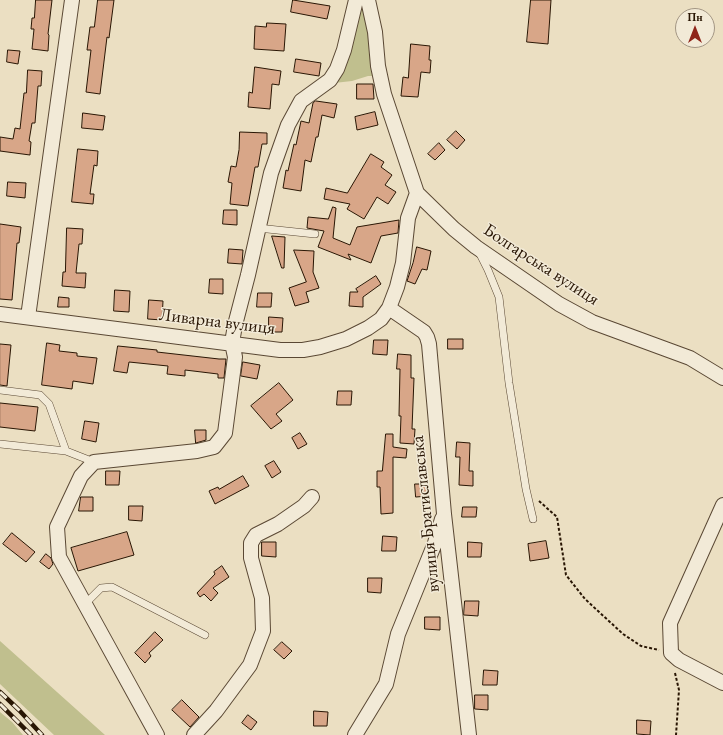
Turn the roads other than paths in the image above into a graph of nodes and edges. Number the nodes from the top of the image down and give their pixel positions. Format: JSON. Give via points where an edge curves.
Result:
{"nodes":[{"id":1,"x":72,"y":0,"type":"edge"},
{"id":2,"x":356,"y":0,"type":"edge"},
{"id":3,"x":368,"y":0,"type":"edge"},
{"id":4,"x":417,"y":192,"type":"junction"},
{"id":5,"x":258,"y":228,"type":"junction"},
{"id":6,"x":315,"y":234,"type":"dead end"},
{"id":7,"x":476,"y":247,"type":"junction"},
{"id":8,"x":389,"y":308,"type":"junction"},
{"id":9,"x":0,"y":314,"type":"edge"},
{"id":10,"x":28,"y":317,"type":"junction"},
{"id":11,"x":232,"y":343,"type":"junction"},
{"id":12,"x":723,"y":378,"type":"edge"},
{"id":13,"x":0,"y":390,"type":"edge"},
{"id":14,"x":0,"y":444,"type":"edge"},
{"id":15,"x":66,"y":450,"type":"junction"},
{"id":16,"x":94,"y":462,"type":"junction"},
{"id":17,"x":312,"y":497,"type":"dead end"},
{"id":18,"x":723,"y":505,"type":"edge"},
{"id":19,"x":444,"y":514,"type":"junction"},
{"id":20,"x":533,"y":518,"type":"dead end"},
{"id":21,"x":85,"y":604,"type":"junction"},
{"id":22,"x":205,"y":635,"type":"dead end"},
{"id":23,"x":723,"y":683,"type":"edge"},
{"id":24,"x":157,"y":735,"type":"edge"},
{"id":25,"x":194,"y":735,"type":"edge"},
{"id":26,"x":355,"y":735,"type":"edge"},
{"id":27,"x":469,"y":735,"type":"edge"}],
"edges":[{"from":1,"to":10,"type":"street"},
{"from":2,"to":5,"type":"street","via":[[337,69],[330,80],[301,101],[288,125],[271,173]]},
{"from":3,"to":4,"type":"street","via":[[384,94]]},
{"from":4,"to":7,"type":"street","name":"Болгарська вулиця"},
{"from":4,"to":8,"type":"street","via":[[408,218],[403,263]]},
{"from":5,"to":6,"type":"lane"},
{"from":5,"to":11,"type":"street"},
{"from":7,"to":12,"type":"street","name":"Болгарська вулиця","via":[[559,304],[585,318],[690,358]]},
{"from":7,"to":20,"type":"lane","via":[[498,297],[509,383]]},
{"from":8,"to":11,"type":"street","name":"Ливарна вулиця","via":[[381,319],[368,328],[346,339],[320,347],[292,350]]},
{"from":8,"to":19,"type":"street","name":"вулиця Братиславська","via":[[424,332],[429,344]]},
{"from":9,"to":10,"type":"street","name":"Ливарна вулиця"},
{"from":10,"to":11,"type":"street","name":"Ливарна вулиця"},
{"from":11,"to":16,"type":"street","via":[[236,356],[225,433],[214,447]]},
{"from":13,"to":15,"type":"lane","via":[[40,395],[49,404]]},
{"from":14,"to":15,"type":"lane"},
{"from":15,"to":16,"type":"lane"},
{"from":16,"to":21,"type":"street","via":[[81,476],[57,527],[59,557]]},
{"from":17,"to":25,"type":"street","via":[[304,506],[278,524],[256,535],[250,543],[251,558],[262,598],[263,631],[250,665],[216,711]]},
{"from":18,"to":23,"type":"street","via":[[670,623],[671,653],[679,660]]},
{"from":19,"to":26,"type":"street","via":[[398,634],[386,684]]},
{"from":19,"to":27,"type":"street","name":"вулиця Братиславська"},
{"from":21,"to":22,"type":"lane","via":[[101,588],[112,587]]},
{"from":21,"to":24,"type":"street"}]}
